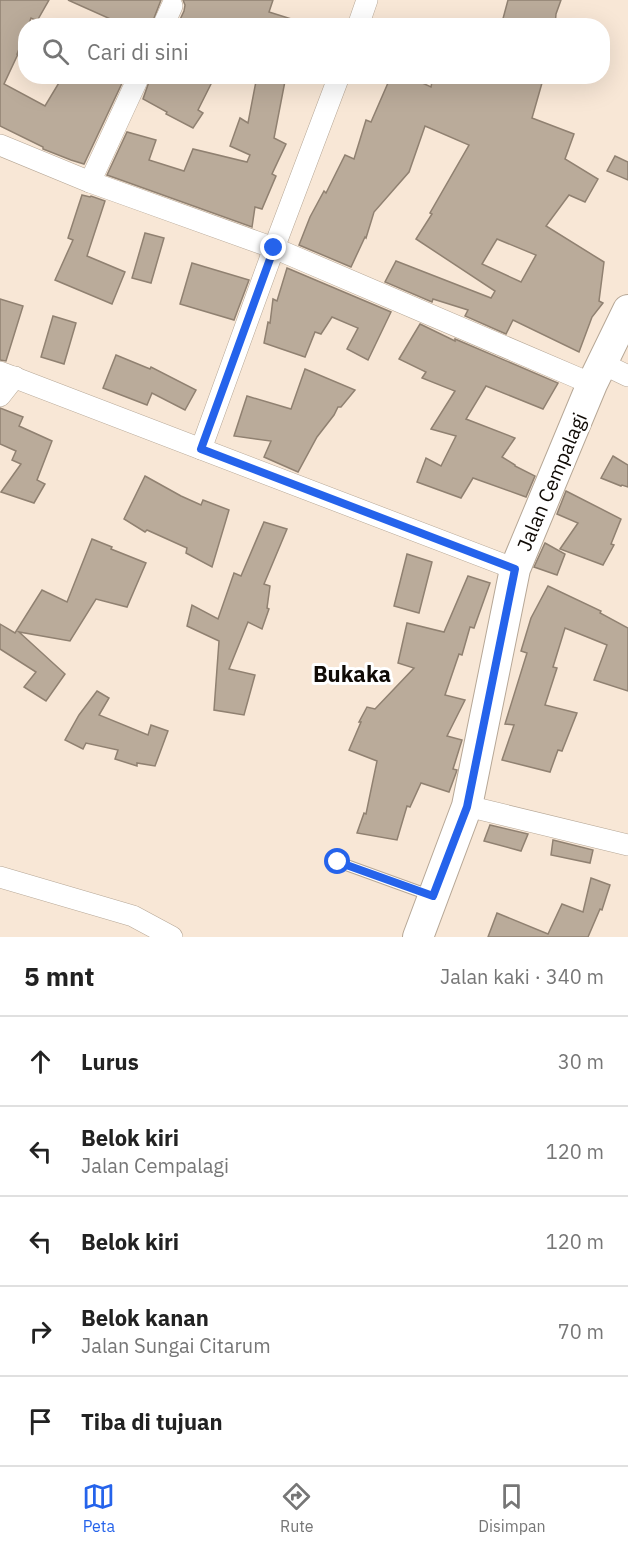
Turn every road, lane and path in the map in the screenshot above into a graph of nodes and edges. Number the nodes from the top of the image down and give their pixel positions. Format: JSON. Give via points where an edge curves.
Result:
{"nodes":[{"id":1,"x":366,"y":0,"type":"edge"},
{"id":2,"x":360,"y":18,"type":"edge"},
{"id":3,"x":135,"y":84,"type":"edge"},
{"id":4,"x":336,"y":84,"type":"edge"},
{"id":5,"x":0,"y":145,"type":"edge"},
{"id":6,"x":90,"y":182,"type":"junction"},
{"id":7,"x":274,"y":248,"type":"junction"},
{"id":8,"x":628,"y":310,"type":"edge"},
{"id":9,"x":7,"y":374,"type":"edge"},
{"id":10,"x":597,"y":374,"type":"junction"},
{"id":11,"x":628,"y":376,"type":"edge"},
{"id":12,"x":0,"y":396,"type":"edge"},
{"id":13,"x":201,"y":449,"type":"junction"},
{"id":14,"x":515,"y":569,"type":"junction"},
{"id":15,"x":467,"y":807,"type":"junction"},
{"id":16,"x":628,"y":845,"type":"edge"},
{"id":17,"x":338,"y":862,"type":"dead end"},
{"id":18,"x":0,"y":877,"type":"edge"},
{"id":19,"x":433,"y":896,"type":"junction"},
{"id":20,"x":422,"y":936,"type":"edge"},
{"id":21,"x":172,"y":937,"type":"edge"}],
"edges":[{"from":1,"to":2,"type":"street"},
{"from":3,"to":6,"type":"street"},
{"from":4,"to":7,"type":"street"},
{"from":5,"to":6,"type":"street"},
{"from":6,"to":7,"type":"street"},
{"from":7,"to":10,"type":"street"},
{"from":7,"to":13,"type":"street"},
{"from":8,"to":10,"type":"street","name":"Jalan Cempalagi"},
{"from":9,"to":12,"type":"street"},
{"from":9,"to":13,"type":"street"},
{"from":10,"to":11,"type":"street"},
{"from":10,"to":14,"type":"street","name":"Jalan Cempalagi"},
{"from":13,"to":14,"type":"street"},
{"from":14,"to":15,"type":"street","name":"Jalan Cempalagi"},
{"from":15,"to":16,"type":"street"},
{"from":15,"to":19,"type":"street","name":"Jalan Cempalagi"},
{"from":17,"to":19,"type":"lane"},
{"from":18,"to":21,"type":"street","via":[[133,916]]},
{"from":19,"to":20,"type":"street","name":"Jalan Cempalagi"}]}
